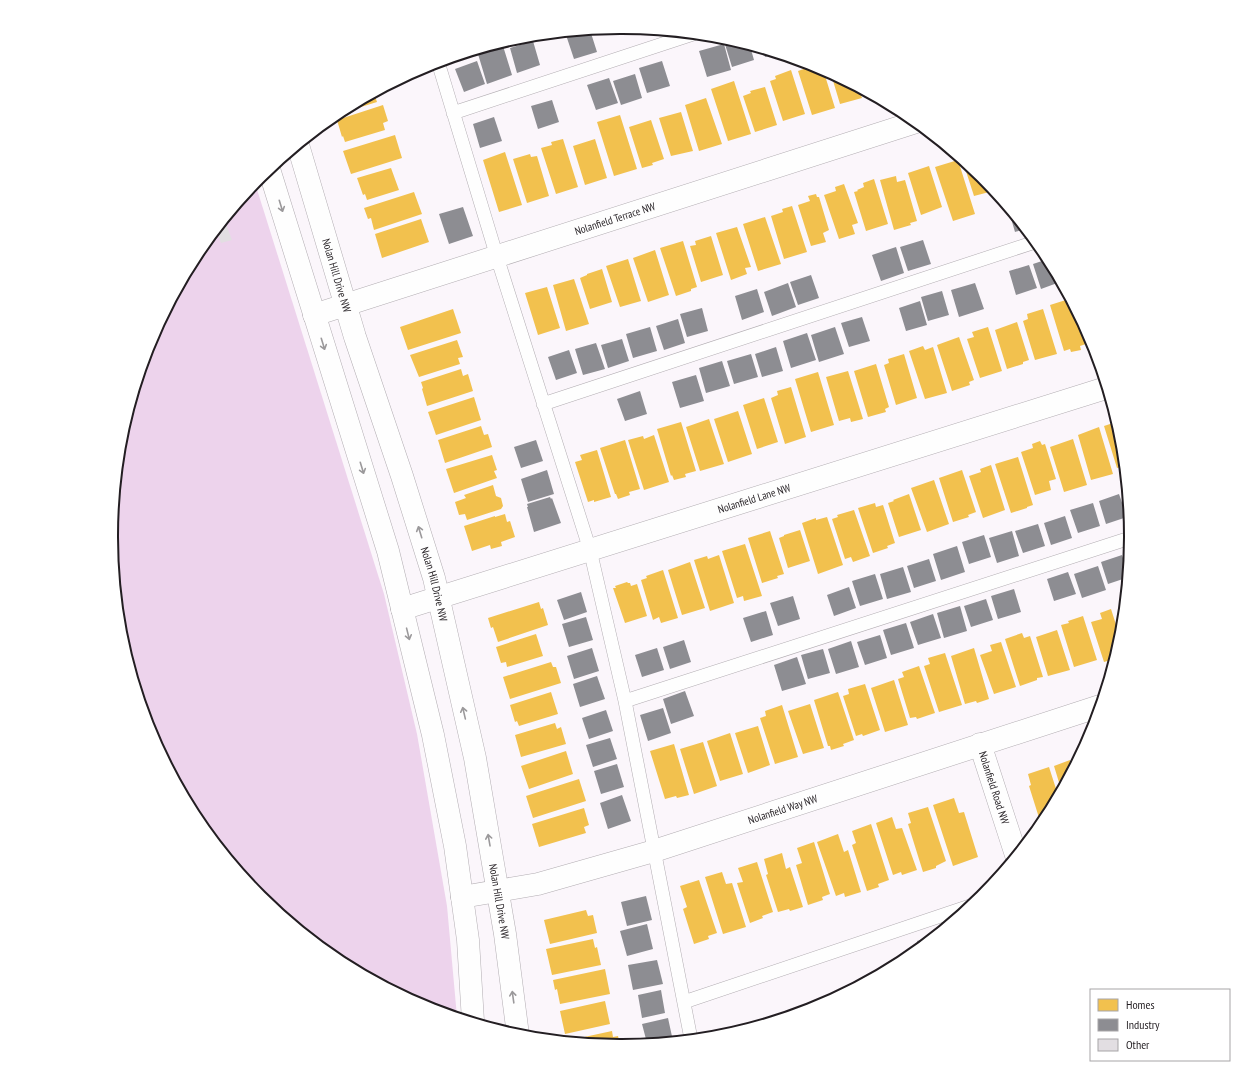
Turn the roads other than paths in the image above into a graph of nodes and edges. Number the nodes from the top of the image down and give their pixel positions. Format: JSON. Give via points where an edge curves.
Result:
{"nodes":[{"id":1,"x":682,"y":38,"type":"edge"},
{"id":2,"x":440,"y":68,"type":"edge"},
{"id":3,"x":453,"y":113,"type":"junction"},
{"id":4,"x":908,"y":125,"type":"edge"},
{"id":5,"x":300,"y":151,"type":"edge"},
{"id":6,"x":272,"y":176,"type":"edge"},
{"id":7,"x":1029,"y":244,"type":"edge"},
{"id":8,"x":497,"y":257,"type":"junction"},
{"id":9,"x":346,"y":306,"type":"junction"},
{"id":10,"x":314,"y":315,"type":"junction"},
{"id":11,"x":1101,"y":390,"type":"edge"},
{"id":12,"x":543,"y":404,"type":"junction"},
{"id":13,"x":1124,"y":540,"type":"edge"},
{"id":14,"x":590,"y":550,"type":"junction"},
{"id":15,"x":438,"y":598,"type":"junction"},
{"id":16,"x":402,"y":609,"type":"junction"},
{"id":17,"x":625,"y":701,"type":"junction"},
{"id":18,"x":1093,"y":708,"type":"edge"},
{"id":19,"x":980,"y":744,"type":"junction"},
{"id":20,"x":1014,"y":849,"type":"edge"},
{"id":21,"x":654,"y":851,"type":"junction"},
{"id":22,"x":497,"y":891,"type":"junction"},
{"id":23,"x":462,"y":897,"type":"junction"},
{"id":24,"x":955,"y":911,"type":"edge"},
{"id":25,"x":684,"y":1002,"type":"junction"},
{"id":26,"x":473,"y":1016,"type":"edge"},
{"id":27,"x":517,"y":1028,"type":"edge"},
{"id":28,"x":690,"y":1034,"type":"edge"}],
"edges":[{"from":1,"to":3,"type":"lane"},
{"from":2,"to":3,"type":"lane"},
{"from":3,"to":8,"type":"lane"},
{"from":4,"to":8,"type":"street","name":"Nolanfield Terrace NW"},
{"from":5,"to":9,"type":"street","name":"Nolan Hill Drive NW"},
{"from":6,"to":10,"type":"street","one_way":true},
{"from":7,"to":12,"type":"lane"},
{"from":8,"to":9,"type":"street","name":"Nolanfield Terrace NW"},
{"from":8,"to":12,"type":"lane"},
{"from":9,"to":10,"type":"street","name":"Nolanfield Terrace NW"},
{"from":15,"to":9,"type":"street","name":"Nolan Hill Drive NW","one_way":true,"via":[[434,578]]},
{"from":10,"to":16,"type":"street","one_way":true,"via":[[388,552]]},
{"from":11,"to":14,"type":"street","name":"Nolanfield Lane NW"},
{"from":12,"to":14,"type":"lane"},
{"from":13,"to":17,"type":"lane"},
{"from":14,"to":15,"type":"street","name":"Nolanfield Lane NW"},
{"from":14,"to":17,"type":"lane"},
{"from":15,"to":16,"type":"street","name":"Nolanfield Lane NW"},
{"from":22,"to":15,"type":"street","name":"Nolan Hill Drive NW","one_way":true,"via":[[475,758]]},
{"from":16,"to":23,"type":"street","one_way":true,"via":[[433,735],[455,846]]},
{"from":17,"to":21,"type":"lane"},
{"from":18,"to":19,"type":"street","name":"Nolanfield Way NW"},
{"from":19,"to":20,"type":"street","name":"Nolanfield Road NW"},
{"from":19,"to":21,"type":"street","name":"Nolanfield Way NW"},
{"from":21,"to":22,"type":"street","name":"Nolanfield Way NW","via":[[538,884]]},
{"from":21,"to":25,"type":"lane"},
{"from":22,"to":23,"type":"street","name":"Nolanfield Way NW"},
{"from":27,"to":22,"type":"street","name":"Nolan Hill Drive NW","one_way":true},
{"from":23,"to":26,"type":"street","via":[[468,940]]},
{"from":24,"to":25,"type":"lane"},
{"from":25,"to":28,"type":"lane"}]}
